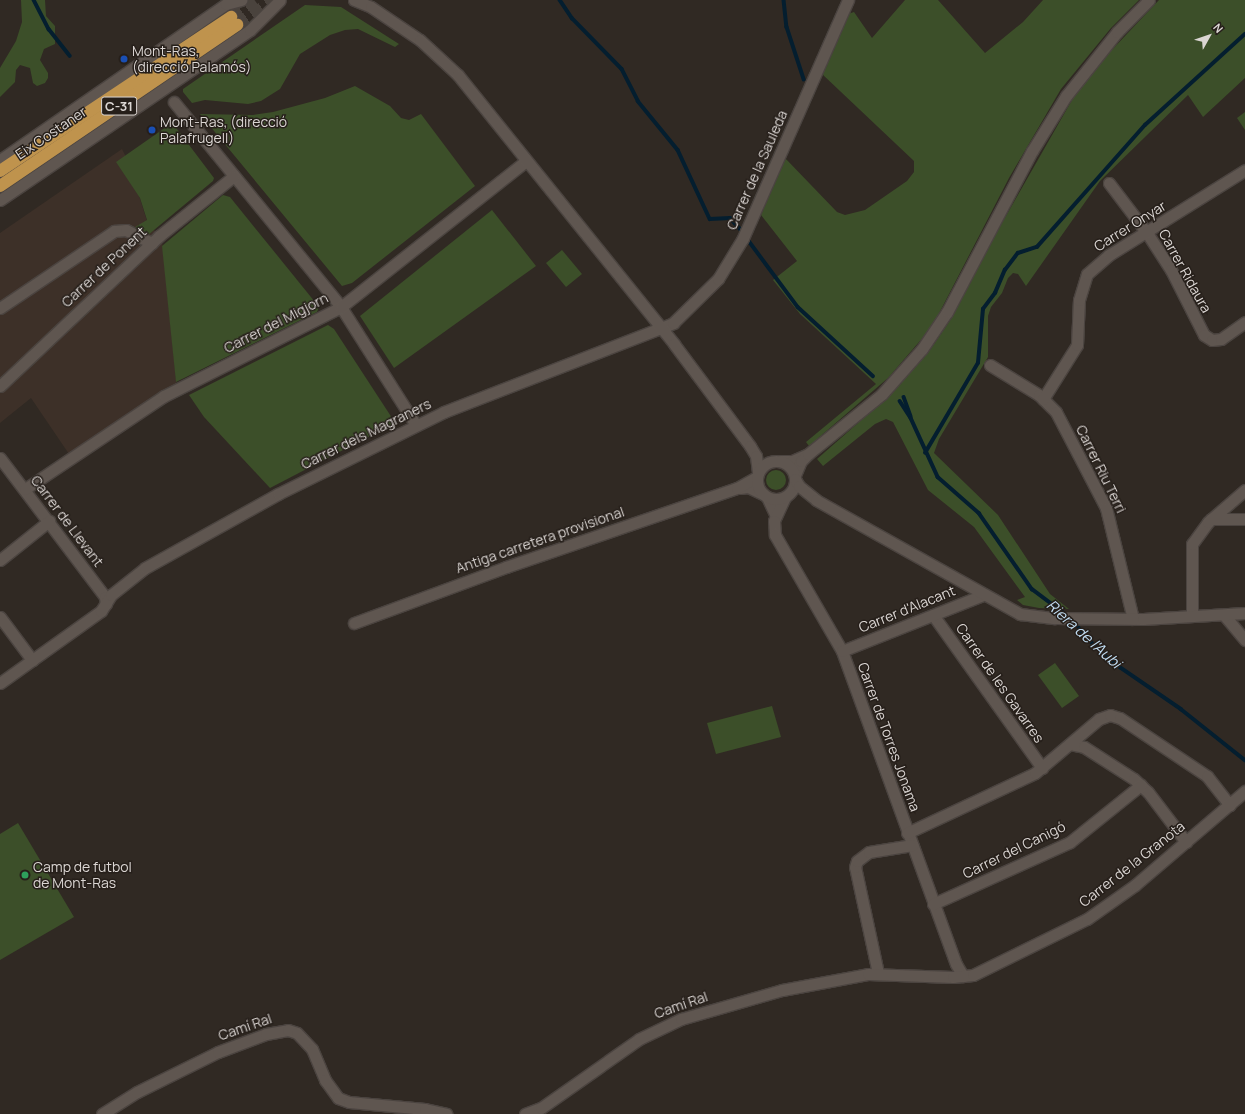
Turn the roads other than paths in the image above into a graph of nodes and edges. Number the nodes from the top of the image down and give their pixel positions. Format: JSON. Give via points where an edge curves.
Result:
{"nodes":[{"id":1,"x":241,"y":0,"type":"edge"},
{"id":2,"x":280,"y":0,"type":"edge"},
{"id":3,"x":354,"y":0,"type":"edge"},
{"id":4,"x":848,"y":0,"type":"edge"},
{"id":5,"x":1149,"y":0,"type":"edge"},
{"id":6,"x":369,"y":3,"type":"edge"},
{"id":7,"x":174,"y":102,"type":"dead end"},
{"id":8,"x":0,"y":160,"type":"edge"},
{"id":9,"x":526,"y":161,"type":"junction"},
{"id":10,"x":1245,"y":170,"type":"edge"},
{"id":11,"x":0,"y":171,"type":"edge"},
{"id":12,"x":234,"y":176,"type":"junction"},
{"id":13,"x":1109,"y":183,"type":"dead end"},
{"id":14,"x":0,"y":186,"type":"edge"},
{"id":15,"x":0,"y":200,"type":"edge"},
{"id":16,"x":1147,"y":233,"type":"junction"},
{"id":17,"x":152,"y":243,"type":"junction"},
{"id":18,"x":341,"y":307,"type":"junction"},
{"id":19,"x":0,"y":308,"type":"edge"},
{"id":20,"x":1245,"y":322,"type":"edge"},
{"id":21,"x":661,"y":327,"type":"junction"},
{"id":22,"x":990,"y":365,"type":"dead end"},
{"id":23,"x":0,"y":386,"type":"edge"},
{"id":24,"x":1043,"y":399,"type":"junction"},
{"id":25,"x":416,"y":425,"type":"junction"},
{"id":26,"x":750,"y":446,"type":"junction"},
{"id":27,"x":808,"y":454,"type":"junction"},
{"id":28,"x":0,"y":458,"type":"edge"},
{"id":29,"x":777,"y":461,"type":"junction"},
{"id":30,"x":757,"y":475,"type":"junction"},
{"id":31,"x":795,"y":477,"type":"junction"},
{"id":32,"x":737,"y":488,"type":"junction"},
{"id":33,"x":25,"y":489,"type":"junction"},
{"id":34,"x":1245,"y":490,"type":"edge"},
{"id":35,"x":787,"y":495,"type":"junction"},
{"id":36,"x":765,"y":496,"type":"junction"},
{"id":37,"x":816,"y":500,"type":"junction"},
{"id":38,"x":776,"y":516,"type":"junction"},
{"id":39,"x":1211,"y":519,"type":"junction"},
{"id":40,"x":1245,"y":519,"type":"edge"},
{"id":41,"x":49,"y":521,"type":"junction"},
{"id":42,"x":0,"y":560,"type":"edge"},
{"id":43,"x":983,"y":595,"type":"junction"},
{"id":44,"x":106,"y":604,"type":"junction"},
{"id":45,"x":1245,"y":614,"type":"edge"},
{"id":46,"x":933,"y":615,"type":"junction"},
{"id":47,"x":1192,"y":615,"type":"junction"},
{"id":48,"x":1224,"y":615,"type":"junction"},
{"id":49,"x":0,"y":617,"type":"edge"},
{"id":50,"x":1133,"y":619,"type":"junction"},
{"id":51,"x":1245,"y":621,"type":"edge"},
{"id":52,"x":354,"y":623,"type":"dead end"},
{"id":53,"x":1245,"y":640,"type":"edge"},
{"id":54,"x":842,"y":651,"type":"junction"},
{"id":55,"x":32,"y":660,"type":"junction"},
{"id":56,"x":0,"y":683,"type":"edge"},
{"id":57,"x":1070,"y":744,"type":"junction"},
{"id":58,"x":1042,"y":768,"type":"junction"},
{"id":59,"x":1141,"y":785,"type":"junction"},
{"id":60,"x":1245,"y":792,"type":"edge"},
{"id":61,"x":1230,"y":805,"type":"junction"},
{"id":62,"x":907,"y":833,"type":"junction"},
{"id":63,"x":1186,"y":842,"type":"junction"},
{"id":64,"x":912,"y":845,"type":"junction"},
{"id":65,"x":933,"y":904,"type":"junction"},
{"id":66,"x":873,"y":973,"type":"junction"},
{"id":67,"x":963,"y":976,"type":"junction"},
{"id":68,"x":102,"y":1114,"type":"edge"},
{"id":69,"x":446,"y":1114,"type":"edge"},
{"id":70,"x":525,"y":1114,"type":"edge"}],
"edges":[{"from":1,"to":8,"type":"street","via":[[226,4]]},
{"from":2,"to":15,"type":"street","via":[[250,30]]},
{"from":3,"to":6,"type":"street"},
{"from":4,"to":21,"type":"street","name":"Carrer de la Sauleda","via":[[745,234],[718,279],[702,297],[673,323]]},
{"from":5,"to":27,"type":"street","via":[[1117,32],[1066,96],[1032,151],[947,312],[922,349],[882,394]]},
{"from":6,"to":9,"type":"street","via":[[436,54],[458,75]]},
{"from":7,"to":12,"type":"street"},
{"from":9,"to":18,"type":"street","name":"Carrer del Migjorn"},
{"from":9,"to":21,"type":"street"},
{"from":10,"to":16,"type":"street","name":"Carrer Onyar"},
{"from":11,"to":14,"type":"highway","name":"Eix Costaner","number":"C-31","via":[[234,21]]},
{"from":12,"to":17,"type":"street","name":"Carrer de Ponent"},
{"from":12,"to":18,"type":"street"},
{"from":13,"to":16,"type":"street","name":"Carrer Ridaura"},
{"from":16,"to":20,"type":"street","name":"Carrer Ridaura","via":[[1170,270],[1204,335],[1212,340],[1221,339]]},
{"from":16,"to":24,"type":"street","name":"Carrer Onyar","via":[[1108,255],[1087,274],[1079,300],[1078,345]]},
{"from":17,"to":19,"type":"street","via":[[126,230],[114,231]]},
{"from":17,"to":23,"type":"street","name":"Carrer de Ponent"},
{"from":18,"to":25,"type":"street"},
{"from":18,"to":33,"type":"street","name":"Carrer del Migjorn","via":[[164,396]]},
{"from":21,"to":25,"type":"street","name":"Carrer dels Magraners"},
{"from":21,"to":26,"type":"street"},
{"from":22,"to":24,"type":"street","name":"Carrer Riu Terri"},
{"from":24,"to":50,"type":"street","name":"Carrer Riu Terri","via":[[1056,412],[1106,508]]},
{"from":25,"to":44,"type":"street","name":"Carrer dels Magraners","via":[[278,494],[145,568],[111,596]]},
{"from":26,"to":29,"type":"street","via":[[764,457]]},
{"from":26,"to":30,"type":"street","via":[[756,456]]},
{"from":27,"to":29,"type":"street","via":[[792,461]]},
{"from":27,"to":31,"type":"street","via":[[801,461]]},
{"from":28,"to":33,"type":"street","name":"Carrer de Llevant"},
{"from":29,"to":30,"type":"street","via":[[764,465]]},
{"from":29,"to":31,"type":"street","via":[[790,466]]},
{"from":30,"to":32,"type":"street","name":"Antiga carretera provisional"},
{"from":30,"to":36,"type":"street","via":[[757,483]]},
{"from":31,"to":35,"type":"street"},
{"from":31,"to":37,"type":"street","via":[[799,486]]},
{"from":32,"to":36,"type":"street","name":"Antiga carretera provisional","via":[[748,488]]},
{"from":32,"to":52,"type":"street","name":"Antiga carretera provisional","via":[[506,567]]},
{"from":33,"to":41,"type":"street","name":"Carrer de Llevant"},
{"from":34,"to":39,"type":"street"},
{"from":35,"to":36,"type":"street"},
{"from":35,"to":37,"type":"street"},
{"from":35,"to":38,"type":"street","name":"Carrer de Torres Jonama"},
{"from":36,"to":38,"type":"street","name":"Carrer de Torres Jonama"},
{"from":37,"to":43,"type":"street"},
{"from":38,"to":54,"type":"street","name":"Carrer de Torres Jonama","via":[[775,535]]},
{"from":39,"to":40,"type":"street"},
{"from":39,"to":47,"type":"street","via":[[1192,544]]},
{"from":41,"to":42,"type":"street"},
{"from":41,"to":44,"type":"street","name":"Carrer de Llevant","via":[[105,597]]},
{"from":43,"to":46,"type":"street","name":"Carrer d'Alacant"},
{"from":43,"to":50,"type":"street","via":[[1020,614],[1055,618]]},
{"from":44,"to":55,"type":"street","name":"Carrer dels Magraners","via":[[101,611]]},
{"from":45,"to":48,"type":"street"},
{"from":46,"to":54,"type":"street","name":"Carrer d'Alacant"},
{"from":46,"to":58,"type":"street","name":"Carrer de les Gavarres"},
{"from":47,"to":48,"type":"street"},
{"from":47,"to":50,"type":"street"},
{"from":48,"to":51,"type":"street"},
{"from":48,"to":53,"type":"street"},
{"from":49,"to":55,"type":"street"},
{"from":54,"to":62,"type":"street","name":"Carrer de Torres Jonama"},
{"from":55,"to":56,"type":"street","name":"Carrer dels Magraners"},
{"from":57,"to":58,"type":"street"},
{"from":57,"to":59,"type":"street","via":[[1084,747]]},
{"from":57,"to":61,"type":"street","via":[[1099,719],[1110,716],[1120,718],[1207,776]]},
{"from":58,"to":62,"type":"street"},
{"from":59,"to":63,"type":"street"},
{"from":59,"to":65,"type":"street","name":"Carrer del Canigó","via":[[1070,842]]},
{"from":60,"to":61,"type":"street","name":"Carrer de la Granota"},
{"from":61,"to":63,"type":"street","name":"Carrer de la Granota"},
{"from":62,"to":64,"type":"street","name":"Carrer de Torres Jonama"},
{"from":63,"to":67,"type":"street","name":"Carrer de la Granota","via":[[1134,885],[1071,929],[973,975]]},
{"from":64,"to":65,"type":"street","name":"Carrer de Torres Jonama"},
{"from":64,"to":66,"type":"street","via":[[869,852],[857,861],[855,867]]},
{"from":65,"to":67,"type":"street","name":"Carrer de Torres Jonama"},
{"from":66,"to":67,"type":"street","name":"Carrer de la Granota"},
{"from":66,"to":70,"type":"street","name":"Camí Ral","via":[[782,990],[659,1028],[612,1056],[541,1108]]},
{"from":68,"to":69,"type":"street","name":"Camí Ral","via":[[137,1092],[235,1044],[288,1030],[296,1033],[312,1049],[325,1080],[338,1098],[349,1102],[425,1109]]}]}
